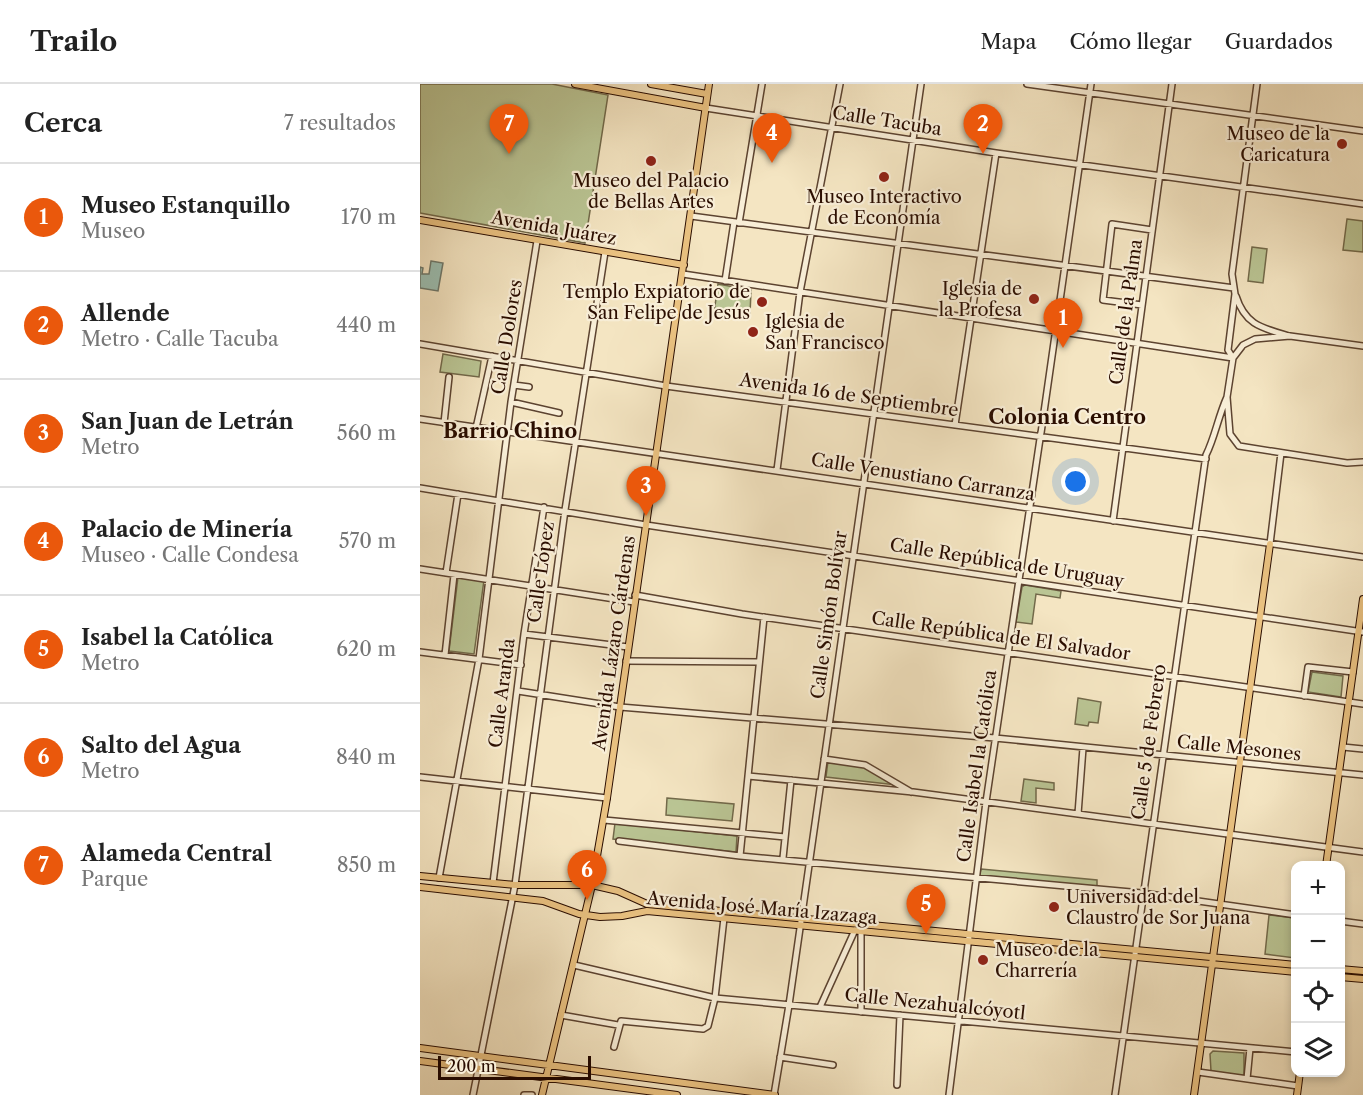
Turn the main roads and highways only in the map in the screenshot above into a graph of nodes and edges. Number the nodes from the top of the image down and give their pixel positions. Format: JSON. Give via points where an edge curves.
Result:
{"nodes":[{"id":1,"x":575,"y":84,"type":"edge"},
{"id":2,"x":651,"y":84,"type":"edge"},
{"id":3,"x":709,"y":84,"type":"edge"},
{"id":4,"x":707,"y":94,"type":"junction"},
{"id":5,"x":706,"y":108,"type":"junction"},
{"id":6,"x":420,"y":220,"type":"edge"},
{"id":7,"x":684,"y":265,"type":"junction"},
{"id":8,"x":1270,"y":544,"type":"road end"},
{"id":9,"x":1363,"y":599,"type":"edge"},
{"id":10,"x":1361,"y":632,"type":"edge"},
{"id":11,"x":1327,"y":861,"type":"edge"},
{"id":12,"x":420,"y":876,"type":"edge"},
{"id":13,"x":592,"y":885,"type":"junction"},
{"id":14,"x":420,"y":886,"type":"edge"},
{"id":15,"x":585,"y":915,"type":"junction"},
{"id":16,"x":800,"y":922,"type":"junction"},
{"id":17,"x":968,"y":938,"type":"junction"},
{"id":18,"x":1213,"y":961,"type":"junction"},
{"id":19,"x":1291,"y":964,"type":"edge"},
{"id":20,"x":1345,"y":969,"type":"edge"},
{"id":21,"x":1291,"y":971,"type":"edge"},
{"id":22,"x":1363,"y":971,"type":"edge"},
{"id":23,"x":1345,"y":977,"type":"edge"},
{"id":24,"x":1363,"y":979,"type":"edge"},
{"id":25,"x":420,"y":1048,"type":"edge"},
{"id":26,"x":420,"y":1061,"type":"edge"},
{"id":27,"x":549,"y":1065,"type":"junction"},
{"id":28,"x":1299,"y":1077,"type":"edge"},
{"id":29,"x":546,"y":1078,"type":"junction"},
{"id":30,"x":542,"y":1095,"type":"edge"},
{"id":31,"x":677,"y":1095,"type":"edge"},
{"id":32,"x":774,"y":1095,"type":"edge"},
{"id":33,"x":1194,"y":1095,"type":"edge"},
{"id":34,"x":1297,"y":1095,"type":"edge"}],
"edges":[{"from":1,"to":5,"type":"main road"},
{"from":2,"to":4,"type":"main road"},
{"from":3,"to":4,"type":"main road","name":"Avenida Lázaro Cárdenas"},
{"from":4,"to":5,"type":"main road","name":"Avenida Lázaro Cárdenas"},
{"from":5,"to":7,"type":"main road","name":"Avenida Lázaro Cárdenas"},
{"from":6,"to":7,"type":"main road","name":"Avenida Juárez"},
{"from":7,"to":13,"type":"main road","name":"Avenida Lázaro Cárdenas"},
{"from":8,"to":18,"type":"main road"},
{"from":9,"to":10,"type":"main road"},
{"from":10,"to":11,"type":"main road"},
{"from":12,"to":13,"type":"main road","name":"Avenida José María Izazaga","via":[[515,885]]},
{"from":13,"to":15,"type":"main road","name":"Avenida Lázaro Cárdenas"},
{"from":13,"to":16,"type":"main road","name":"Avenida José María Izazaga","via":[[647,904]]},
{"from":14,"to":15,"type":"main road","name":"Avenida José María Izazaga","via":[[543,901]]},
{"from":15,"to":16,"type":"main road","name":"Avenida José María Izazaga","via":[[611,918],[647,911]]},
{"from":15,"to":27,"type":"main road","name":"Avenida Lázaro Cárdenas"},
{"from":16,"to":17,"type":"main road","name":"Avenida José María Izazaga"},
{"from":16,"to":17,"type":"main road","name":"Avenida José María Izazaga"},
{"from":17,"to":18,"type":"main road","name":"Avenida José María Izazaga"},
{"from":18,"to":19,"type":"main road","name":"Avenida José María Izazaga"},
{"from":18,"to":21,"type":"main road","name":"Avenida José María Izazaga"},
{"from":18,"to":33,"type":"main road"},
{"from":20,"to":22,"type":"main road"},
{"from":23,"to":24,"type":"main road"},
{"from":25,"to":27,"type":"main road"},
{"from":26,"to":29,"type":"main road"},
{"from":27,"to":29,"type":"main road","name":"Avenida Lázaro Cárdenas"},
{"from":27,"to":32,"type":"main road"},
{"from":28,"to":34,"type":"main road"},
{"from":29,"to":30,"type":"main road","name":"Avenida Lázaro Cárdenas"},
{"from":29,"to":31,"type":"main road"}]}
